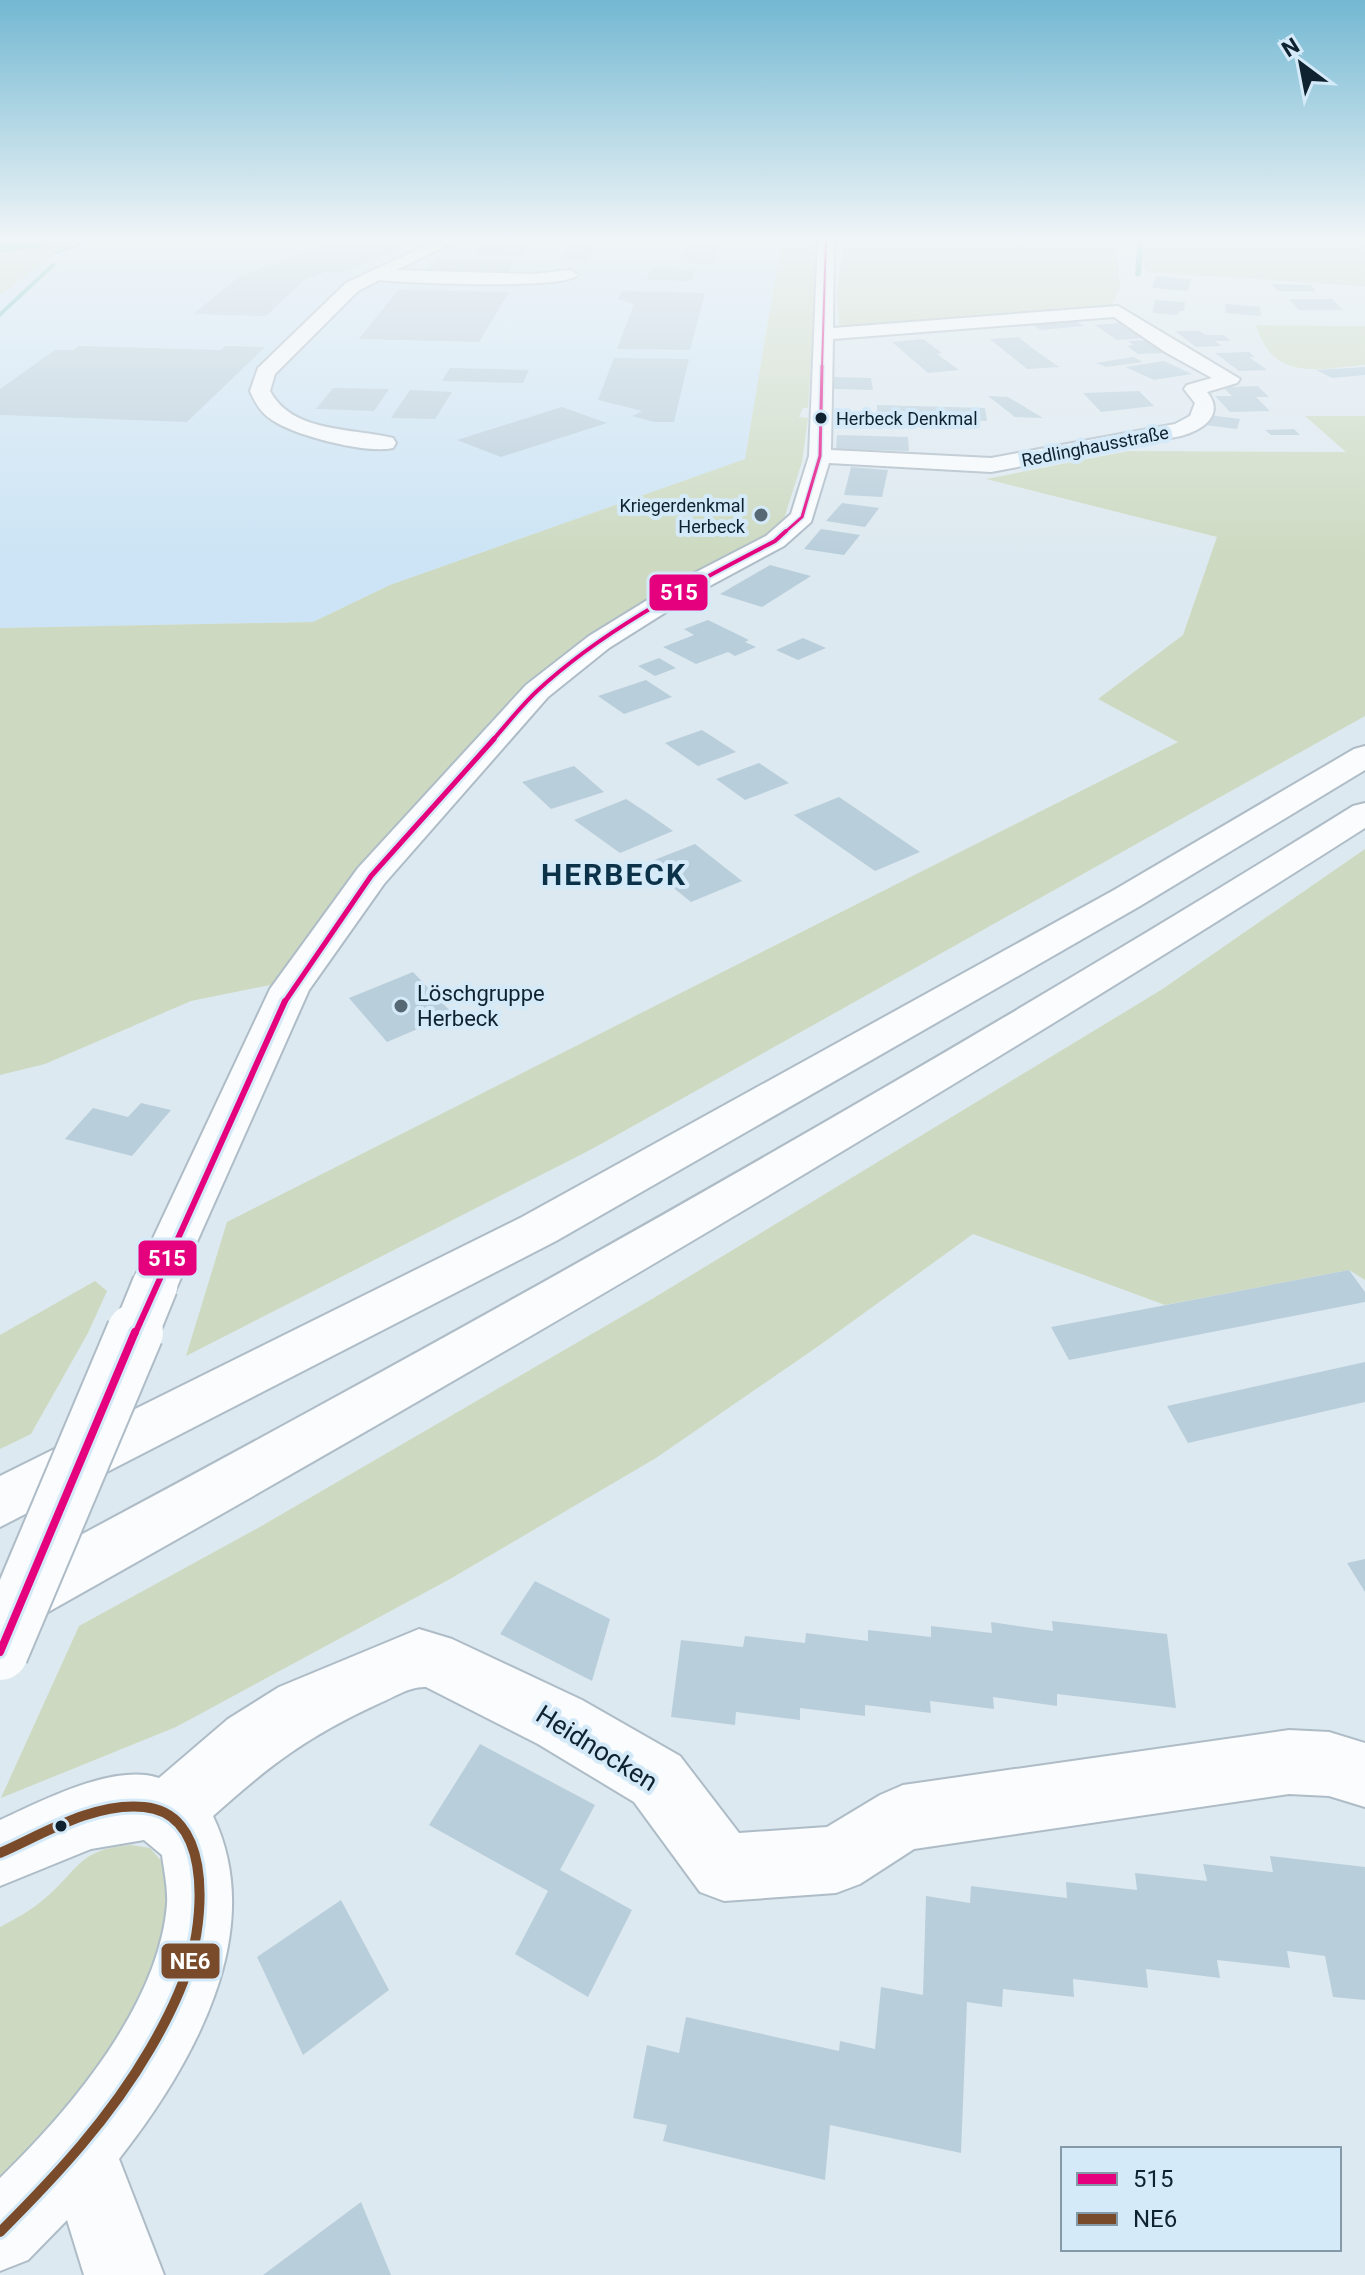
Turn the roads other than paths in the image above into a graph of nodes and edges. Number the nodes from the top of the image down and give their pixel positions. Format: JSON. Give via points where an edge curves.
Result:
{"nodes":[{"id":1,"x":293,"y":343,"type":"edge"},
{"id":2,"x":822,"y":343,"type":"edge"},
{"id":3,"x":1165,"y":343,"type":"edge"},
{"id":4,"x":385,"y":443,"type":"dead end"},
{"id":5,"x":820,"y":456,"type":"junction"},
{"id":6,"x":1365,"y":756,"type":"edge"},
{"id":7,"x":1365,"y":813,"type":"edge"},
{"id":8,"x":0,"y":1503,"type":"edge"},
{"id":9,"x":0,"y":1607,"type":"edge"},
{"id":10,"x":0,"y":1652,"type":"edge"},
{"id":11,"x":1365,"y":1775,"type":"edge"},
{"id":12,"x":167,"y":1814,"type":"junction"},
{"id":13,"x":0,"y":1853,"type":"edge"},
{"id":14,"x":77,"y":2155,"type":"junction"},
{"id":15,"x":0,"y":2232,"type":"edge"},
{"id":16,"x":124,"y":2275,"type":"edge"}],
"edges":[{"from":1,"to":4,"type":"main road","via":[[265,372],[260,391],[270,410],[329,435]]},
{"from":2,"to":5,"type":"main road"},
{"from":3,"to":5,"type":"main road","name":"Redlinghausstraße","via":[[1230,379],[1194,389],[1205,403],[1198,421],[1162,434],[967,467]]},
{"from":5,"to":10,"type":"main road","bridge":true,"via":[[802,517],[792,528],[599,642],[537,691],[371,876],[290,989],[155,1285]]},
{"from":6,"to":8,"type":"main road","via":[[1127,898],[539,1229]]},
{"from":7,"to":9,"type":"main road","via":[[1162,943],[802,1159],[477,1346]]},
{"from":11,"to":12,"type":"main road","name":"Heidnocken","via":[[1329,1764],[1289,1762],[903,1818],[836,1860],[724,1868],[657,1779],[445,1663],[419,1658],[301,1708],[250,1741]]},
{"from":12,"to":13,"type":"main road","via":[[146,1807],[112,1810]]},
{"from":12,"to":14,"type":"main road","via":[[182,1825],[198,1863],[200,1930],[177,1998],[130,2080]]},
{"from":14,"to":15,"type":"main road"},
{"from":14,"to":16,"type":"main road"}]}
